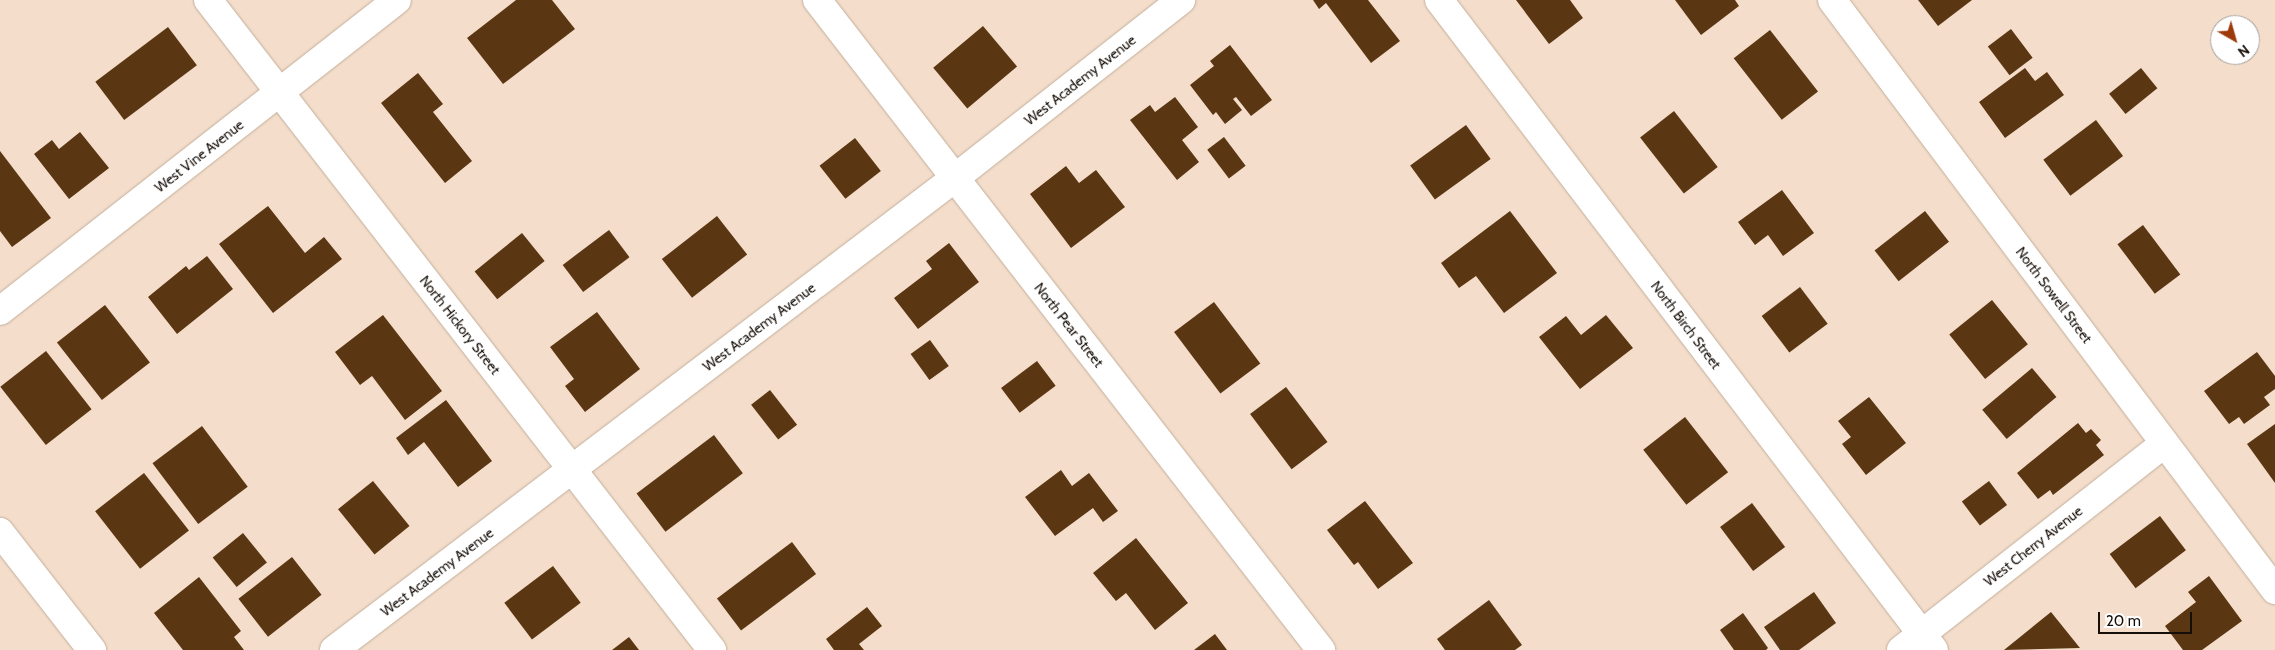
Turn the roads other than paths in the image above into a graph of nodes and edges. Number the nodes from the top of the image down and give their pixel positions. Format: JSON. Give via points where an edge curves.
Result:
{"nodes":[{"id":1,"x":208,"y":0,"type":"edge"},
{"id":2,"x":397,"y":0,"type":"edge"},
{"id":3,"x":817,"y":0,"type":"edge"},
{"id":4,"x":1181,"y":0,"type":"edge"},
{"id":5,"x":1439,"y":0,"type":"edge"},
{"id":6,"x":1832,"y":0,"type":"edge"},
{"id":7,"x":280,"y":93,"type":"junction"},
{"id":8,"x":954,"y":178,"type":"junction"},
{"id":9,"x":0,"y":311,"type":"edge"},
{"id":10,"x":2165,"y":443,"type":"junction"},
{"id":11,"x":573,"y":470,"type":"junction"},
{"id":12,"x":0,"y":532,"type":"edge"},
{"id":13,"x":2275,"y":590,"type":"edge"},
{"id":14,"x":1919,"y":645,"type":"edge"},
{"id":15,"x":92,"y":650,"type":"edge"},
{"id":16,"x":334,"y":650,"type":"edge"},
{"id":17,"x":712,"y":650,"type":"edge"},
{"id":18,"x":1321,"y":650,"type":"edge"}],
"edges":[{"from":1,"to":7,"type":"street","name":"North Hickory Street"},
{"from":2,"to":7,"type":"street","name":"West Vine Avenue"},
{"from":3,"to":8,"type":"street","name":"North Pear Street"},
{"from":4,"to":8,"type":"street","name":"West Academy Avenue"},
{"from":5,"to":14,"type":"street","name":"North Birch Street"},
{"from":6,"to":10,"type":"street","name":"North Sowell Street"},
{"from":7,"to":9,"type":"street","name":"West Vine Avenue"},
{"from":7,"to":11,"type":"street","name":"North Hickory Street"},
{"from":8,"to":11,"type":"street","name":"West Academy Avenue"},
{"from":8,"to":18,"type":"street","name":"North Pear Street"},
{"from":10,"to":13,"type":"street","name":"North Sowell Street"},
{"from":10,"to":14,"type":"street","name":"West Cherry Avenue"},
{"from":11,"to":16,"type":"street","name":"West Academy Avenue"},
{"from":11,"to":17,"type":"street","name":"North Hickory Street"},
{"from":12,"to":15,"type":"street"}]}
